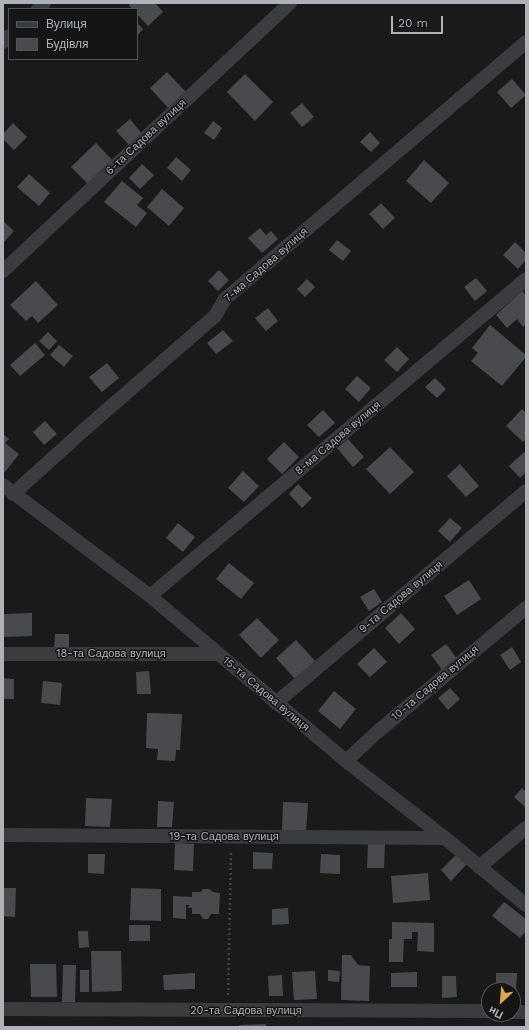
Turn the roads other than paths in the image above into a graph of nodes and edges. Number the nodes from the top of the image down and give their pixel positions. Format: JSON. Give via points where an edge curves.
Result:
{"nodes":[{"id":1,"x":290,"y":3,"type":"edge"},
{"id":2,"x":526,"y":42,"type":"edge"},
{"id":3,"x":3,"y":270,"type":"edge"},
{"id":4,"x":526,"y":279,"type":"edge"},
{"id":5,"x":8,"y":489,"type":"edge"},
{"id":6,"x":526,"y":491,"type":"edge"},
{"id":7,"x":150,"y":596,"type":"junction"},
{"id":8,"x":526,"y":608,"type":"edge"},
{"id":9,"x":3,"y":654,"type":"edge"},
{"id":10,"x":218,"y":654,"type":"junction"},
{"id":11,"x":276,"y":703,"type":"junction"},
{"id":12,"x":346,"y":761,"type":"junction"},
{"id":13,"x":526,"y":828,"type":"edge"},
{"id":14,"x":3,"y":835,"type":"edge"},
{"id":15,"x":445,"y":838,"type":"junction"},
{"id":16,"x":479,"y":867,"type":"junction"},
{"id":17,"x":526,"y":905,"type":"edge"},
{"id":18,"x":3,"y":1010,"type":"edge"},
{"id":19,"x":481,"y":1012,"type":"edge"}],
"edges":[{"from":1,"to":3,"type":"street","name":"6-та Садова вулиця"},
{"from":2,"to":5,"type":"street","name":"7-ма Садова вулиця","via":[[225,299],[215,316],[85,429]]},
{"from":4,"to":7,"type":"street","name":"8-ма Садова вулиця"},
{"from":5,"to":7,"type":"street","name":"15-та Садова вулиця"},
{"from":6,"to":11,"type":"street","name":"9-та Садова вулиця"},
{"from":7,"to":10,"type":"street","name":"15-та Садова вулиця"},
{"from":8,"to":12,"type":"street","name":"10-та Садова вулиця"},
{"from":9,"to":10,"type":"street","name":"18-та Садова вулиця"},
{"from":10,"to":11,"type":"street","name":"15-та Садова вулиця"},
{"from":11,"to":12,"type":"street","name":"15-та Садова вулиця"},
{"from":12,"to":15,"type":"street","name":"15-та Садова вулиця"},
{"from":13,"to":16,"type":"street"},
{"from":14,"to":15,"type":"street","name":"19-та Садова вулиця"},
{"from":15,"to":16,"type":"street","name":"15-та Садова вулиця"},
{"from":16,"to":17,"type":"street","name":"15-та Садова вулиця"},
{"from":18,"to":19,"type":"street","name":"20-та Садова вулиця"}]}
